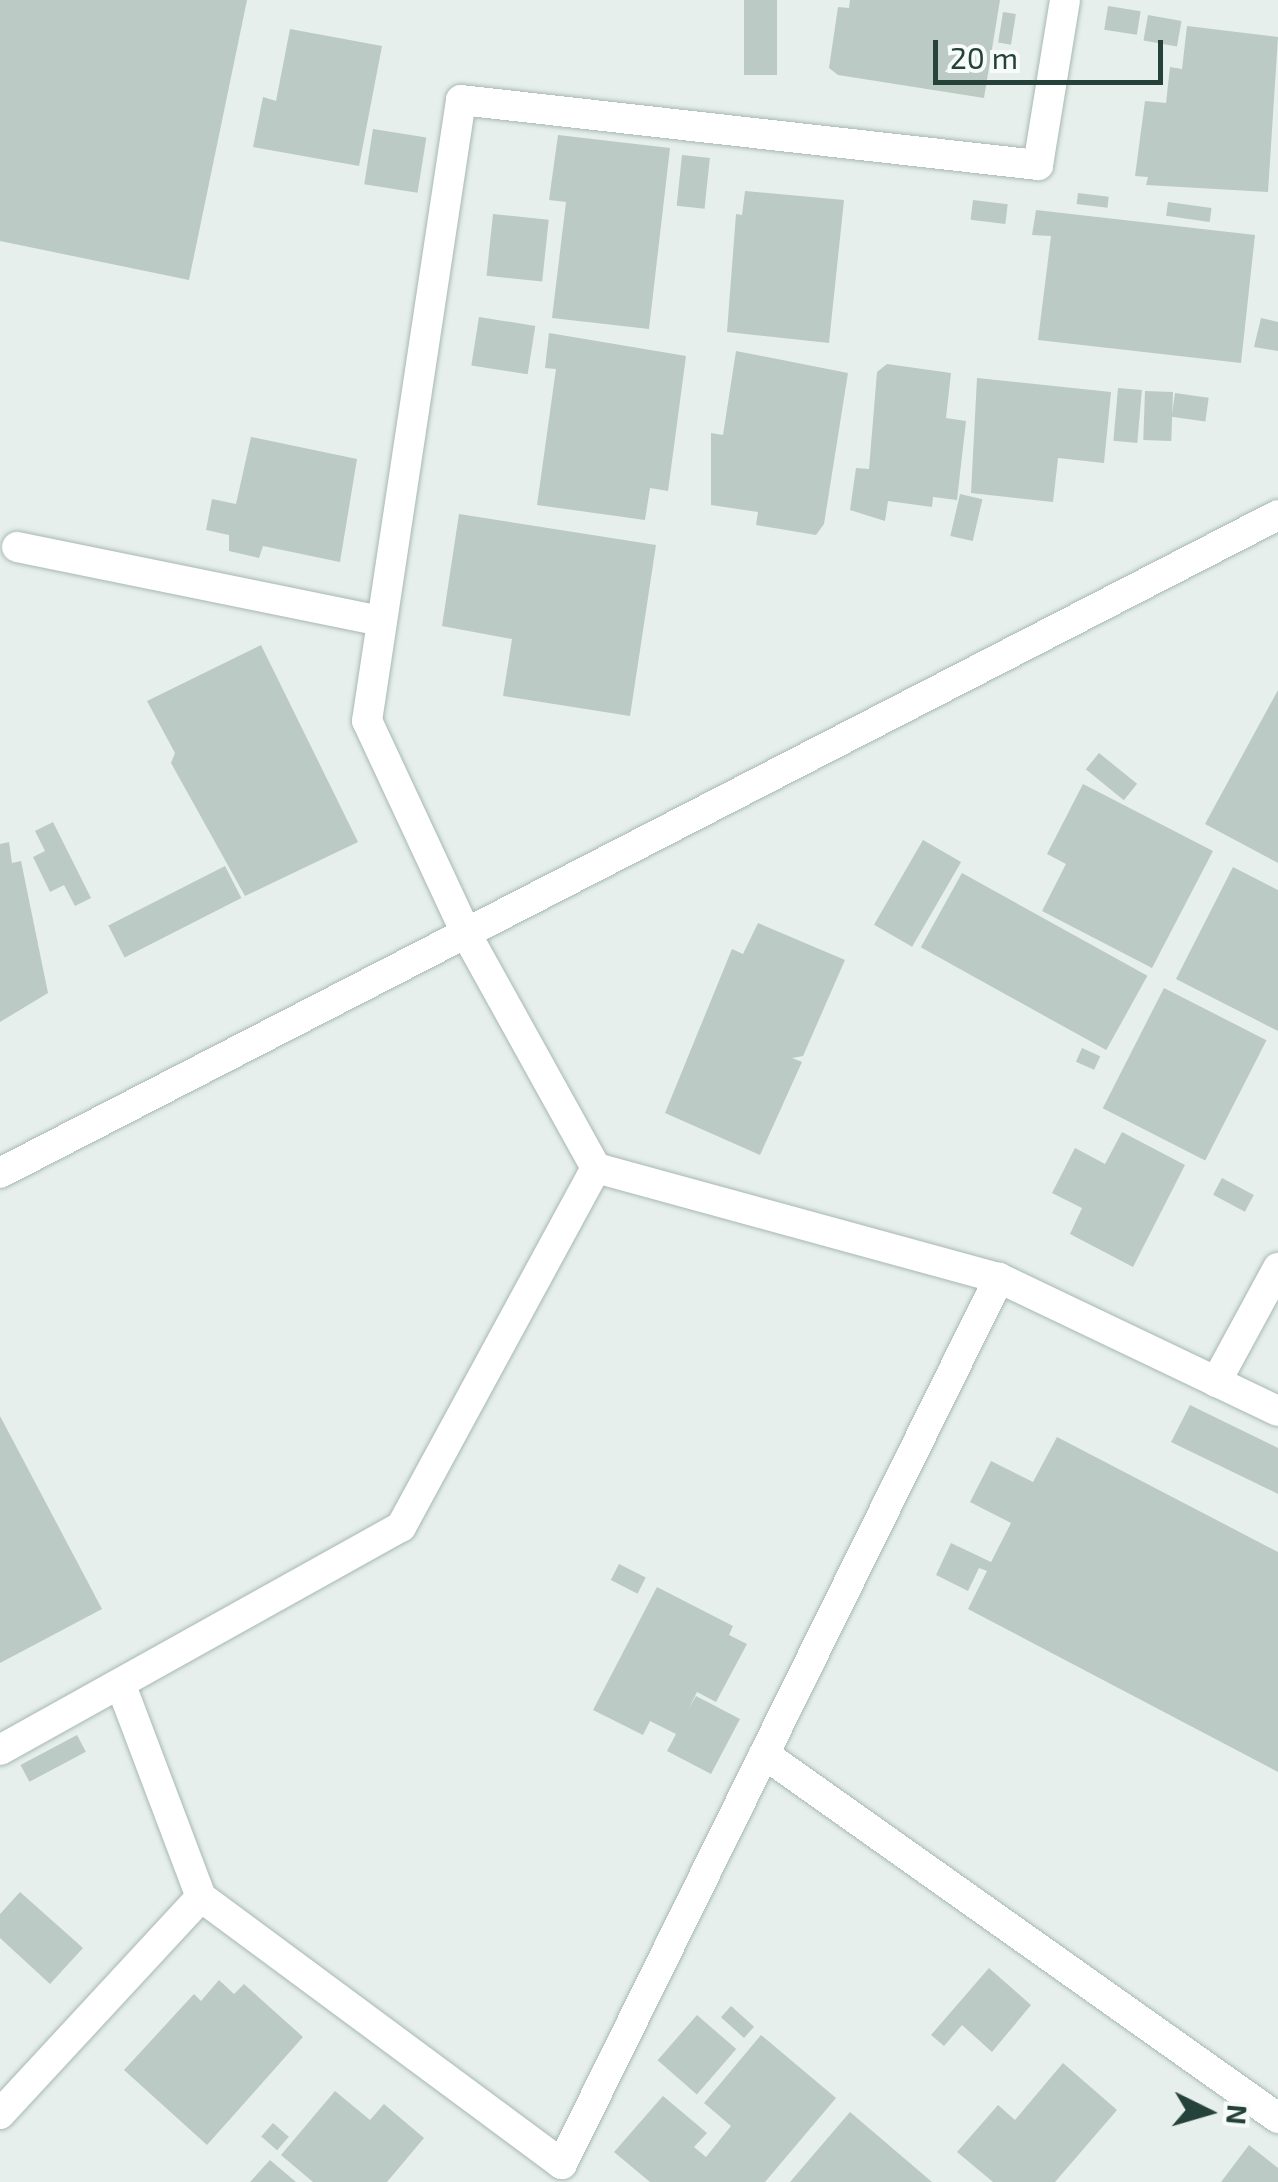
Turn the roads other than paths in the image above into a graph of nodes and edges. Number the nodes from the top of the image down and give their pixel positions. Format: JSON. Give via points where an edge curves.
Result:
{"nodes":[{"id":1,"x":1066,"y":0,"type":"edge"},
{"id":2,"x":1278,"y":515,"type":"edge"},
{"id":3,"x":17,"y":548,"type":"dead end"},
{"id":4,"x":382,"y":621,"type":"junction"},
{"id":5,"x":466,"y":933,"type":"junction"},
{"id":6,"x":596,"y":1168,"type":"junction"},
{"id":7,"x":0,"y":1174,"type":"edge"},
{"id":8,"x":1278,"y":1268,"type":"edge"},
{"id":9,"x":1000,"y":1278,"type":"junction"},
{"id":10,"x":1216,"y":1382,"type":"junction"},
{"id":11,"x":1278,"y":1411,"type":"edge"},
{"id":12,"x":122,"y":1688,"type":"junction"},
{"id":13,"x":0,"y":1750,"type":"edge"},
{"id":14,"x":764,"y":1754,"type":"junction"},
{"id":15,"x":201,"y":1897,"type":"junction"},
{"id":16,"x":0,"y":2114,"type":"edge"},
{"id":17,"x":1278,"y":2118,"type":"edge"}],
"edges":[{"from":1,"to":4,"type":"street","via":[[1038,165],[461,100]]},
{"from":2,"to":5,"type":"street"},
{"from":3,"to":4,"type":"street"},
{"from":4,"to":5,"type":"street","via":[[367,721]]},
{"from":5,"to":6,"type":"street"},
{"from":5,"to":7,"type":"street"},
{"from":6,"to":9,"type":"street"},
{"from":6,"to":12,"type":"street","via":[[401,1528]]},
{"from":8,"to":10,"type":"street"},
{"from":9,"to":10,"type":"street"},
{"from":9,"to":14,"type":"street"},
{"from":10,"to":11,"type":"street"},
{"from":12,"to":13,"type":"street"},
{"from":12,"to":15,"type":"street"},
{"from":14,"to":15,"type":"street","via":[[562,2164]]},
{"from":14,"to":17,"type":"street"},
{"from":15,"to":16,"type":"street"}]}
